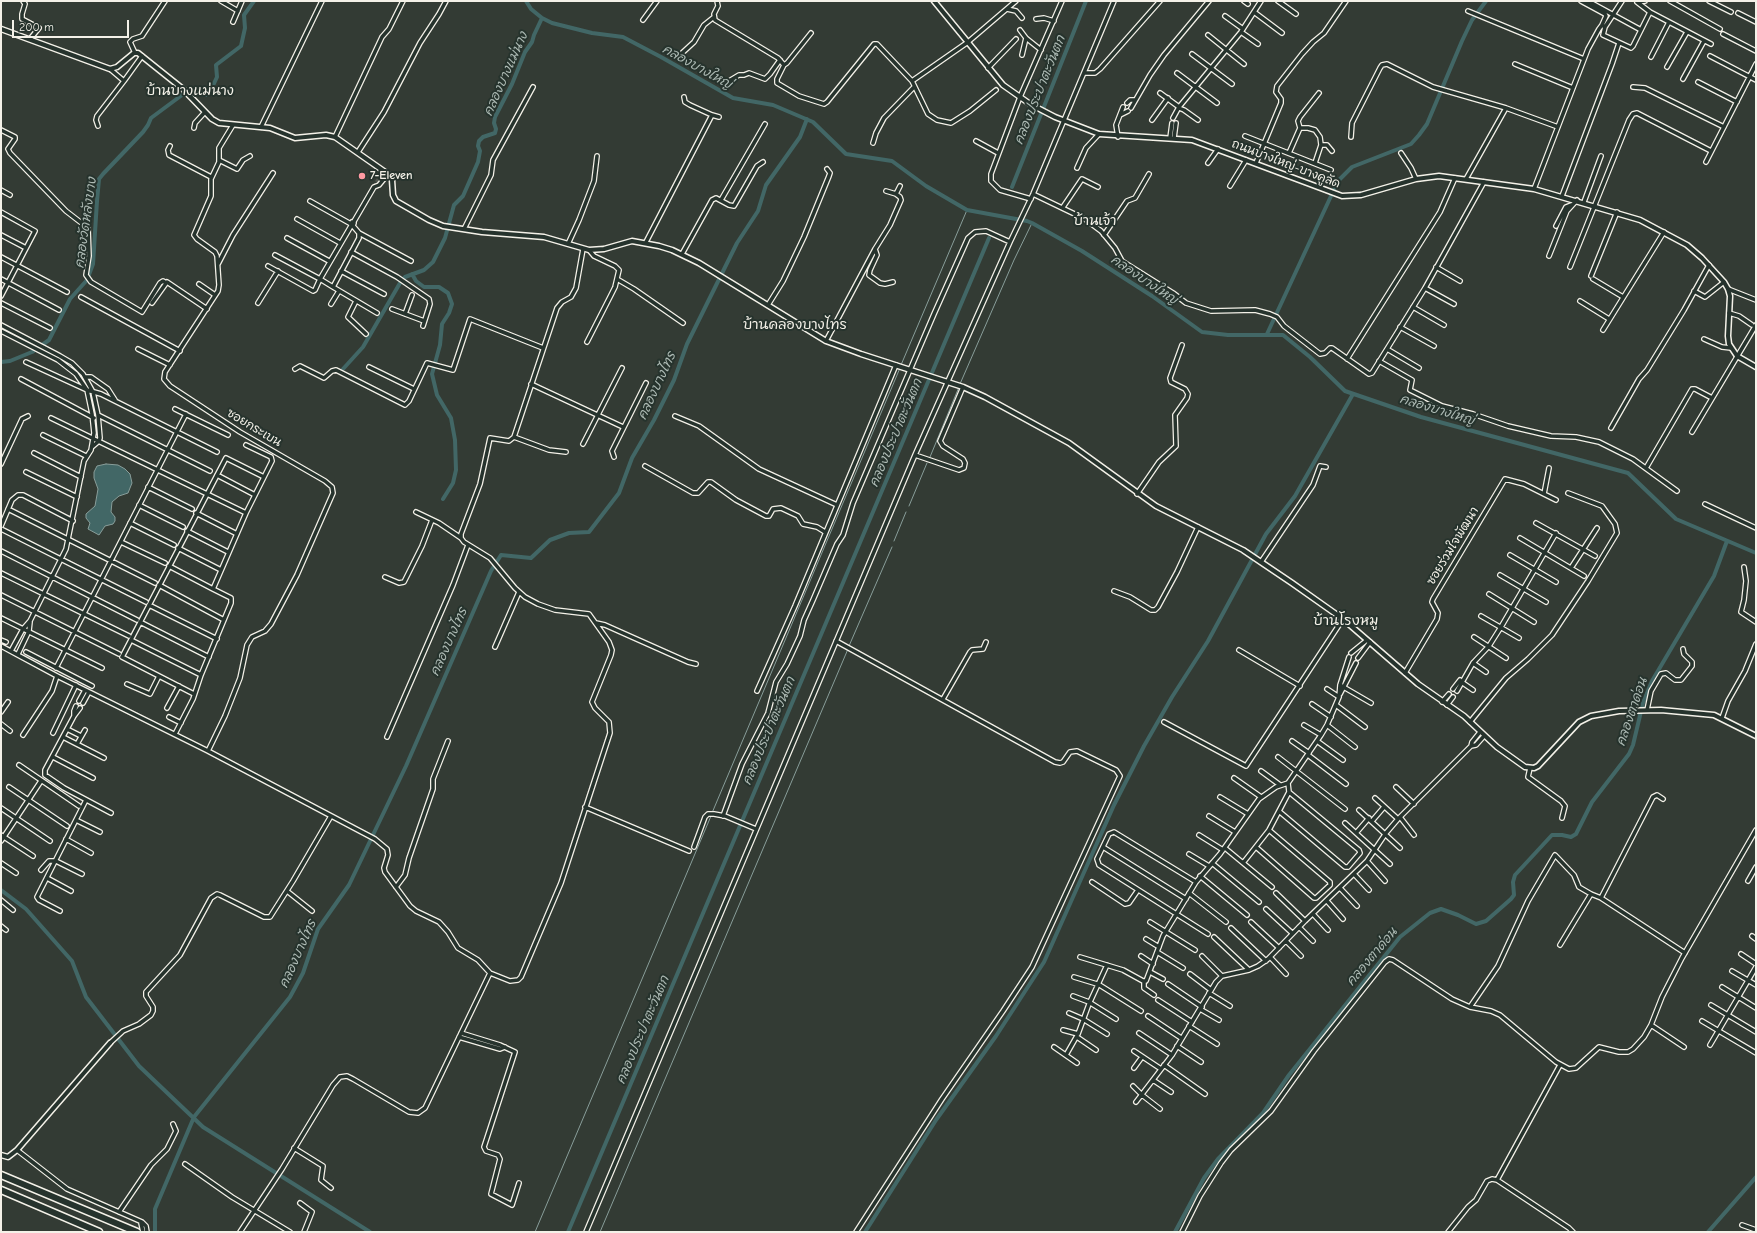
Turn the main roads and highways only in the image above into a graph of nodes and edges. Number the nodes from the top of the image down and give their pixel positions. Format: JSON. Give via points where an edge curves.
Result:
{"nodes":[{"id":1,"x":1,"y":1175,"type":"edge"},
{"id":2,"x":1,"y":1190,"type":"edge"},
{"id":3,"x":99,"y":1232,"type":"edge"},
{"id":4,"x":137,"y":1232,"type":"edge"}],
"edges":[{"from":1,"to":4,"type":"highway"},
{"from":2,"to":3,"type":"highway"}]}
